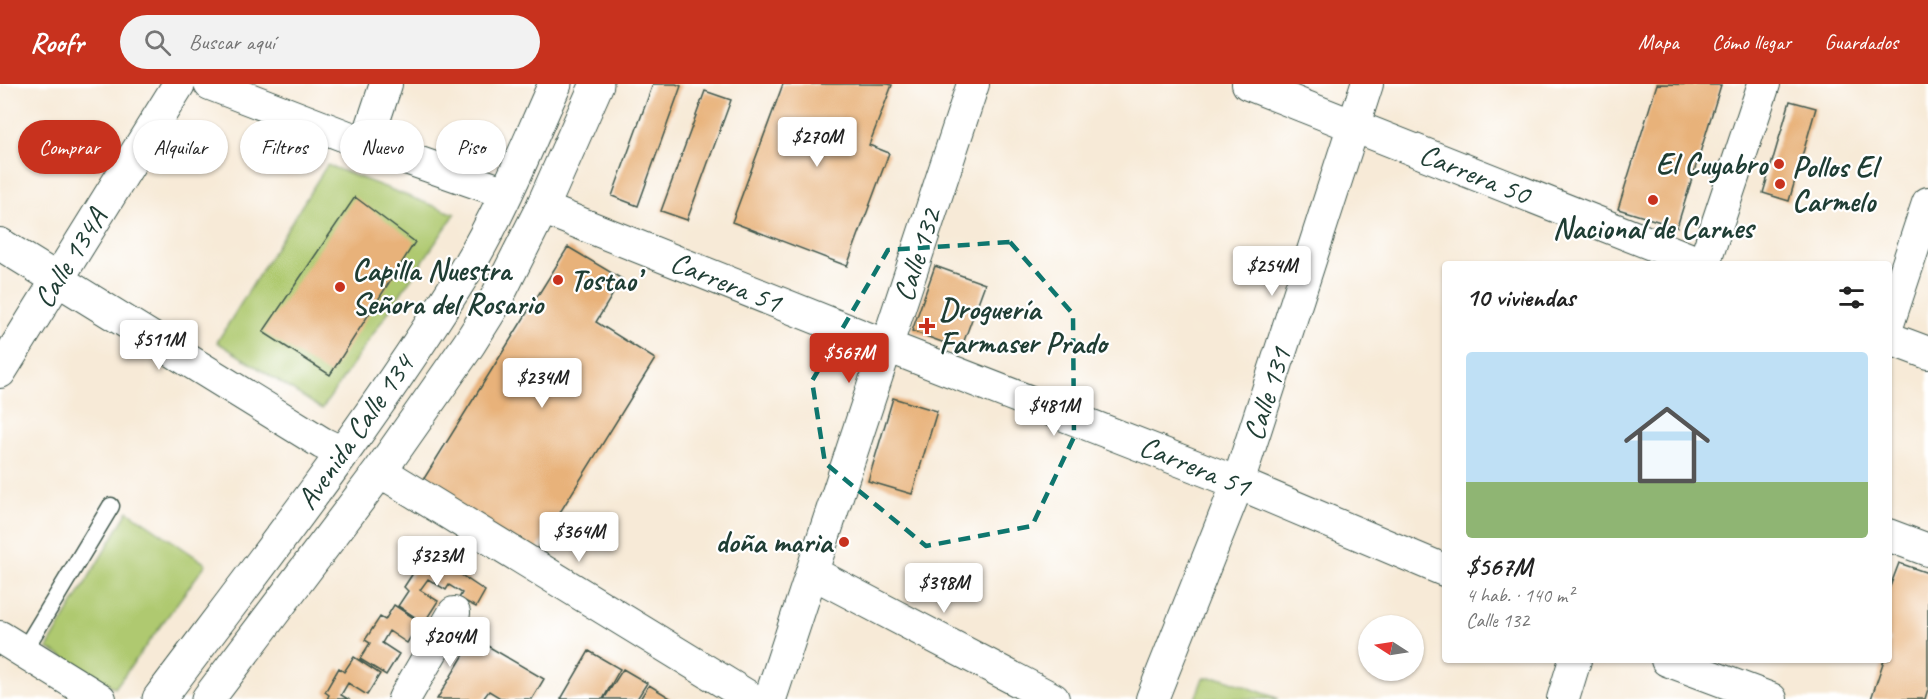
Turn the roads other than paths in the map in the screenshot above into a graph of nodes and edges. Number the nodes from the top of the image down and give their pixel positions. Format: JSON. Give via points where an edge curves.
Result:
{"nodes":[{"id":1,"x":179,"y":84,"type":"edge"},
{"id":2,"x":210,"y":84,"type":"edge"},
{"id":3,"x":386,"y":84,"type":"edge"},
{"id":4,"x":555,"y":84,"type":"edge"},
{"id":5,"x":597,"y":84,"type":"edge"},
{"id":6,"x":974,"y":84,"type":"edge"},
{"id":7,"x":1248,"y":84,"type":"edge"},
{"id":8,"x":1367,"y":84,"type":"edge"},
{"id":9,"x":1764,"y":84,"type":"edge"},
{"id":10,"x":374,"y":120,"type":"edge"},
{"id":11,"x":1353,"y":126,"type":"junction"},
{"id":12,"x":340,"y":134,"type":"edge"},
{"id":13,"x":424,"y":164,"type":"edge"},
{"id":14,"x":506,"y":193,"type":"junction"},
{"id":15,"x":1928,"y":203,"type":"edge"},
{"id":16,"x":542,"y":208,"type":"junction"},
{"id":17,"x":0,"y":244,"type":"edge"},
{"id":18,"x":1695,"y":261,"type":"edge"},
{"id":19,"x":1704,"y":261,"type":"edge"},
{"id":20,"x":57,"y":279,"type":"junction"},
{"id":21,"x":1892,"y":312,"type":"edge"},
{"id":22,"x":1892,"y":340,"type":"edge"},
{"id":23,"x":887,"y":346,"type":"junction"},
{"id":24,"x":1928,"y":353,"type":"edge"},
{"id":25,"x":0,"y":372,"type":"edge"},
{"id":26,"x":343,"y":453,"type":"junction"},
{"id":27,"x":380,"y":471,"type":"junction"},
{"id":28,"x":1238,"y":483,"type":"junction"},
{"id":29,"x":111,"y":506,"type":"dead end"},
{"id":30,"x":1892,"y":536,"type":"edge"},
{"id":31,"x":1928,"y":550,"type":"edge"},
{"id":32,"x":1442,"y":569,"type":"edge"},
{"id":33,"x":813,"y":573,"type":"junction"},
{"id":34,"x":453,"y":613,"type":"dead end"},
{"id":35,"x":12,"y":645,"type":"edge"},
{"id":36,"x":1574,"y":663,"type":"edge"},
{"id":37,"x":1675,"y":663,"type":"edge"},
{"id":38,"x":100,"y":699,"type":"edge"},
{"id":39,"x":159,"y":699,"type":"edge"},
{"id":40,"x":208,"y":699,"type":"edge"},
{"id":41,"x":404,"y":699,"type":"edge"},
{"id":42,"x":752,"y":699,"type":"edge"},
{"id":43,"x":770,"y":699,"type":"edge"},
{"id":44,"x":1053,"y":699,"type":"edge"},
{"id":45,"x":1152,"y":699,"type":"edge"},
{"id":46,"x":1563,"y":699,"type":"edge"},
{"id":47,"x":1771,"y":699,"type":"edge"}],
"edges":[{"from":1,"to":20,"type":"street","name":"Calle 134A"},
{"from":2,"to":12,"type":"street"},
{"from":3,"to":10,"type":"street"},
{"from":4,"to":14,"type":"main road","name":"Avenida Calle 134"},
{"from":5,"to":16,"type":"main road","name":"Avenida Calle 134"},
{"from":6,"to":23,"type":"street","name":"Calle 132"},
{"from":7,"to":11,"type":"street","name":"Carrera 50"},
{"from":8,"to":11,"type":"street","name":"Calle 131"},
{"from":9,"to":19,"type":"street"},
{"from":11,"to":18,"type":"street","name":"Carrera 50"},
{"from":11,"to":28,"type":"street","name":"Calle 131"},
{"from":13,"to":14,"type":"street"},
{"from":14,"to":26,"type":"main road","name":"Avenida Calle 134","via":[[468,266]]},
{"from":15,"to":21,"type":"street"},
{"from":16,"to":23,"type":"street","name":"Carrera 51"},
{"from":16,"to":27,"type":"main road","name":"Avenida Calle 134","via":[[491,309]]},
{"from":17,"to":20,"type":"street"},
{"from":20,"to":25,"type":"street","name":"Calle 134A"},
{"from":20,"to":26,"type":"street"},
{"from":22,"to":24,"type":"street"},
{"from":23,"to":28,"type":"street","name":"Carrera 51"},
{"from":23,"to":33,"type":"street","name":"Calle 132"},
{"from":26,"to":39,"type":"main road","name":"Avenida Calle 134"},
{"from":27,"to":40,"type":"main road","name":"Avenida Calle 134"},
{"from":27,"to":42,"type":"street"},
{"from":28,"to":32,"type":"street","name":"Carrera 51"},
{"from":28,"to":45,"type":"street","name":"Calle 131"},
{"from":29,"to":35,"type":"lane"},
{"from":30,"to":31,"type":"street"},
{"from":33,"to":43,"type":"street","name":"Calle 132"},
{"from":33,"to":44,"type":"street"},
{"from":34,"to":41,"type":"street"},
{"from":35,"to":38,"type":"street"},
{"from":36,"to":46,"type":"street"},
{"from":37,"to":47,"type":"street"}]}
